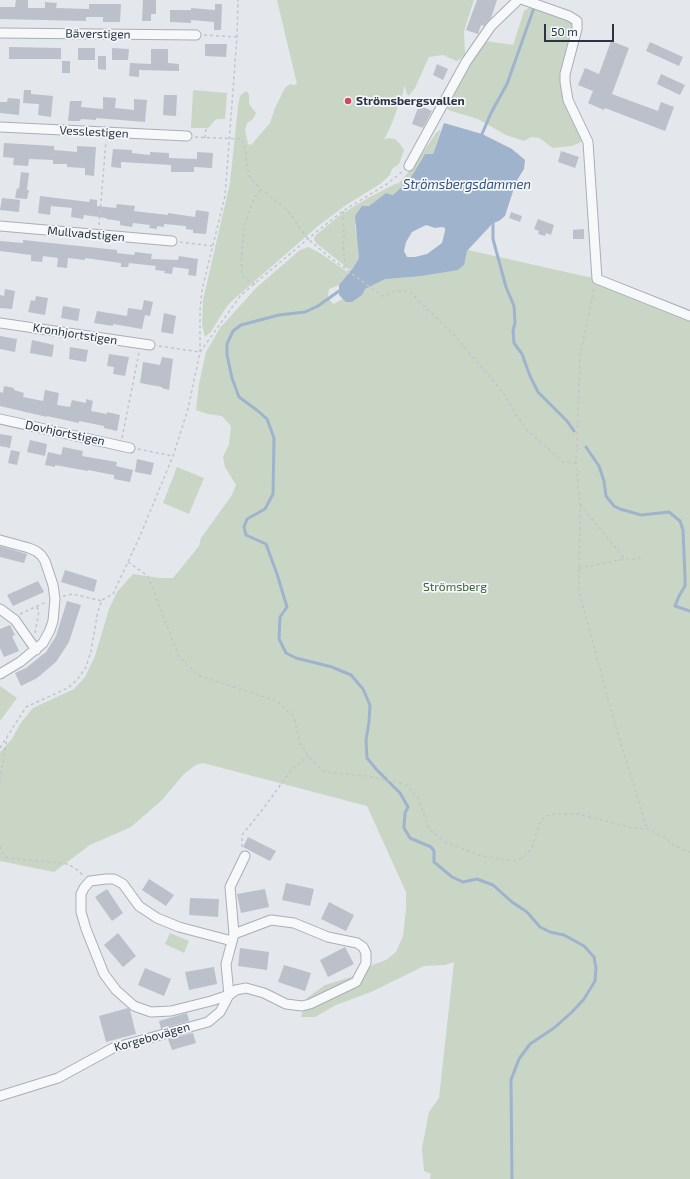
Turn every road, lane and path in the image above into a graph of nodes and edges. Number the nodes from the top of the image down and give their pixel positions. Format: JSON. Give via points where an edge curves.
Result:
{"nodes":[{"id":1,"x":238,"y":0,"type":"edge"},
{"id":2,"x":518,"y":0,"type":"edge"},
{"id":3,"x":528,"y":1,"type":"edge"},
{"id":4,"x":0,"y":33,"type":"edge"},
{"id":5,"x":196,"y":35,"type":"joint"},
{"id":6,"x":238,"y":37,"type":"junction"},
{"id":7,"x":0,"y":127,"type":"edge"},
{"id":8,"x":206,"y":128,"type":"dead end"},
{"id":9,"x":107,"y":132,"type":"junction"},
{"id":10,"x":187,"y":136,"type":"joint"},
{"id":11,"x":205,"y":138,"type":"junction"},
{"id":12,"x":230,"y":140,"type":"junction"},
{"id":13,"x":409,"y":166,"type":"joint"},
{"id":14,"x":261,"y":189,"type":"junction"},
{"id":15,"x":343,"y":211,"type":"junction"},
{"id":16,"x":0,"y":226,"type":"edge"},
{"id":17,"x":98,"y":234,"type":"junction"},
{"id":18,"x":308,"y":239,"type":"junction"},
{"id":19,"x":172,"y":241,"type":"joint"},
{"id":20,"x":213,"y":246,"type":"junction"},
{"id":21,"x":347,"y":270,"type":"junction"},
{"id":22,"x":597,"y":278,"type":"junction"},
{"id":23,"x":255,"y":284,"type":"junction"},
{"id":24,"x":690,"y":316,"type":"edge"},
{"id":25,"x":0,"y":323,"type":"edge"},
{"id":26,"x":146,"y":345,"type":"junction"},
{"id":27,"x":200,"y":352,"type":"junction"},
{"id":28,"x":0,"y":419,"type":"edge"},
{"id":29,"x":126,"y":446,"type":"junction"},
{"id":30,"x":173,"y":456,"type":"junction"},
{"id":31,"x":576,"y":463,"type":"junction"},
{"id":32,"x":580,"y":504,"type":"junction"},
{"id":33,"x":0,"y":540,"type":"edge"},
{"id":34,"x":641,"y":557,"type":"dead end"},
{"id":35,"x":625,"y":559,"type":"junction"},
{"id":36,"x":128,"y":562,"type":"junction"},
{"id":37,"x":579,"y":568,"type":"junction"},
{"id":38,"x":36,"y":606,"type":"dead end"},
{"id":39,"x":0,"y":609,"type":"edge"},
{"id":40,"x":34,"y":647,"type":"junction"},
{"id":41,"x":0,"y":674,"type":"edge"},
{"id":42,"x":8,"y":736,"type":"junction"},
{"id":43,"x":0,"y":748,"type":"edge"},
{"id":44,"x":308,"y":756,"type":"junction"},
{"id":45,"x":0,"y":780,"type":"edge"},
{"id":46,"x":648,"y":829,"type":"junction"},
{"id":47,"x":0,"y":846,"type":"edge"},
{"id":48,"x":690,"y":852,"type":"edge"},
{"id":49,"x":245,"y":856,"type":"joint"},
{"id":50,"x":88,"y":884,"type":"junction"},
{"id":51,"x":233,"y":938,"type":"junction"},
{"id":52,"x":229,"y":995,"type":"junction"},
{"id":53,"x":0,"y":1096,"type":"edge"}],
"edges":[{"from":1,"to":6,"type":"path"},
{"from":2,"to":13,"type":"street","via":[[491,26],[466,62]]},
{"from":3,"to":22,"type":"street","via":[[574,18],[578,25],[565,82],[568,100],[588,142]]},
{"from":4,"to":5,"type":"street","name":"Bäverstigen"},
{"from":5,"to":6,"type":"path"},
{"from":6,"to":12,"type":"path"},
{"from":7,"to":9,"type":"street","name":"Vesslestigen"},
{"from":8,"to":11,"type":"path"},
{"from":9,"to":10,"type":"street","name":"Vesslestigen"},
{"from":9,"to":17,"type":"path"},
{"from":10,"to":11,"type":"path"},
{"from":11,"to":12,"type":"path"},
{"from":12,"to":14,"type":"path","via":[[242,140],[250,178]]},
{"from":12,"to":20,"type":"path","via":[[225,196]]},
{"from":13,"to":15,"type":"path","via":[[387,184]]},
{"from":14,"to":18,"type":"path","via":[[288,210]]},
{"from":14,"to":23,"type":"path","via":[[254,198],[247,217],[241,259],[244,278]]},
{"from":15,"to":18,"type":"path"},
{"from":15,"to":21,"type":"path","via":[[343,246]]},
{"from":16,"to":17,"type":"street","name":"Mullvadstigen"},
{"from":17,"to":19,"type":"street","name":"Mullvadstigen"},
{"from":18,"to":21,"type":"path"},
{"from":18,"to":23,"type":"path"},
{"from":19,"to":20,"type":"path"},
{"from":20,"to":27,"type":"path","via":[[202,290]]},
{"from":21,"to":31,"type":"path","via":[[381,295],[404,290],[411,293],[455,336],[485,371],[504,394],[527,430],[563,462]]},
{"from":22,"to":24,"type":"street"},
{"from":22,"to":31,"type":"path","via":[[580,356]]},
{"from":23,"to":27,"type":"path","via":[[241,295]]},
{"from":25,"to":26,"type":"street","name":"Kronhjortstigen"},
{"from":26,"to":27,"type":"path"},
{"from":26,"to":29,"type":"path"},
{"from":27,"to":30,"type":"path","via":[[188,409]]},
{"from":28,"to":29,"type":"street","name":"Dovhjortstigen"},
{"from":29,"to":30,"type":"path"},
{"from":30,"to":36,"type":"path"},
{"from":31,"to":32,"type":"path"},
{"from":32,"to":35,"type":"path"},
{"from":32,"to":37,"type":"path"},
{"from":33,"to":40,"type":"street","via":[[36,551],[41,555],[53,585],[53,621],[48,636]]},
{"from":34,"to":35,"type":"path"},
{"from":35,"to":37,"type":"path"},
{"from":36,"to":42,"type":"path","via":[[113,594],[102,600],[86,667],[68,688],[26,707]]},
{"from":36,"to":44,"type":"path","via":[[148,576],[179,657],[200,676],[277,701],[294,717],[300,743]]},
{"from":37,"to":46,"type":"path","via":[[579,592],[615,724]]},
{"from":38,"to":40,"type":"path","via":[[39,611]]},
{"from":39,"to":40,"type":"street","via":[[15,620]]},
{"from":40,"to":41,"type":"street"},
{"from":42,"to":43,"type":"path"},
{"from":42,"to":45,"type":"path"},
{"from":44,"to":46,"type":"path","via":[[325,772],[405,784],[418,798],[429,829],[445,842],[482,856],[513,861],[523,858],[532,848],[539,824],[545,816],[556,814],[578,814],[632,828]]},
{"from":44,"to":49,"type":"path","via":[[292,769],[242,834],[242,850]]},
{"from":46,"to":48,"type":"path"},
{"from":47,"to":50,"type":"path","via":[[1,851],[9,858],[68,864],[79,871]]},
{"from":49,"to":51,"type":"street","via":[[230,886]]},
{"from":50,"to":51,"type":"street","via":[[90,881],[106,879],[120,881],[139,906],[157,918],[179,927]]},
{"from":50,"to":52,"type":"street","name":"Korgebovägen","via":[[80,900],[86,929],[104,974],[116,990],[134,1006],[151,1012],[171,1011]]},
{"from":51,"to":52,"type":"street","via":[[226,964]]},
{"from":51,"to":52,"type":"street","name":"Korgebovägen","via":[[271,920],[294,923],[328,937],[358,943],[366,953],[366,963],[356,982],[302,1006],[286,1004],[264,993],[246,988]]},
{"from":52,"to":53,"type":"street","name":"Korgebovägen","via":[[220,1012],[208,1022],[113,1048],[58,1078]]}]}
